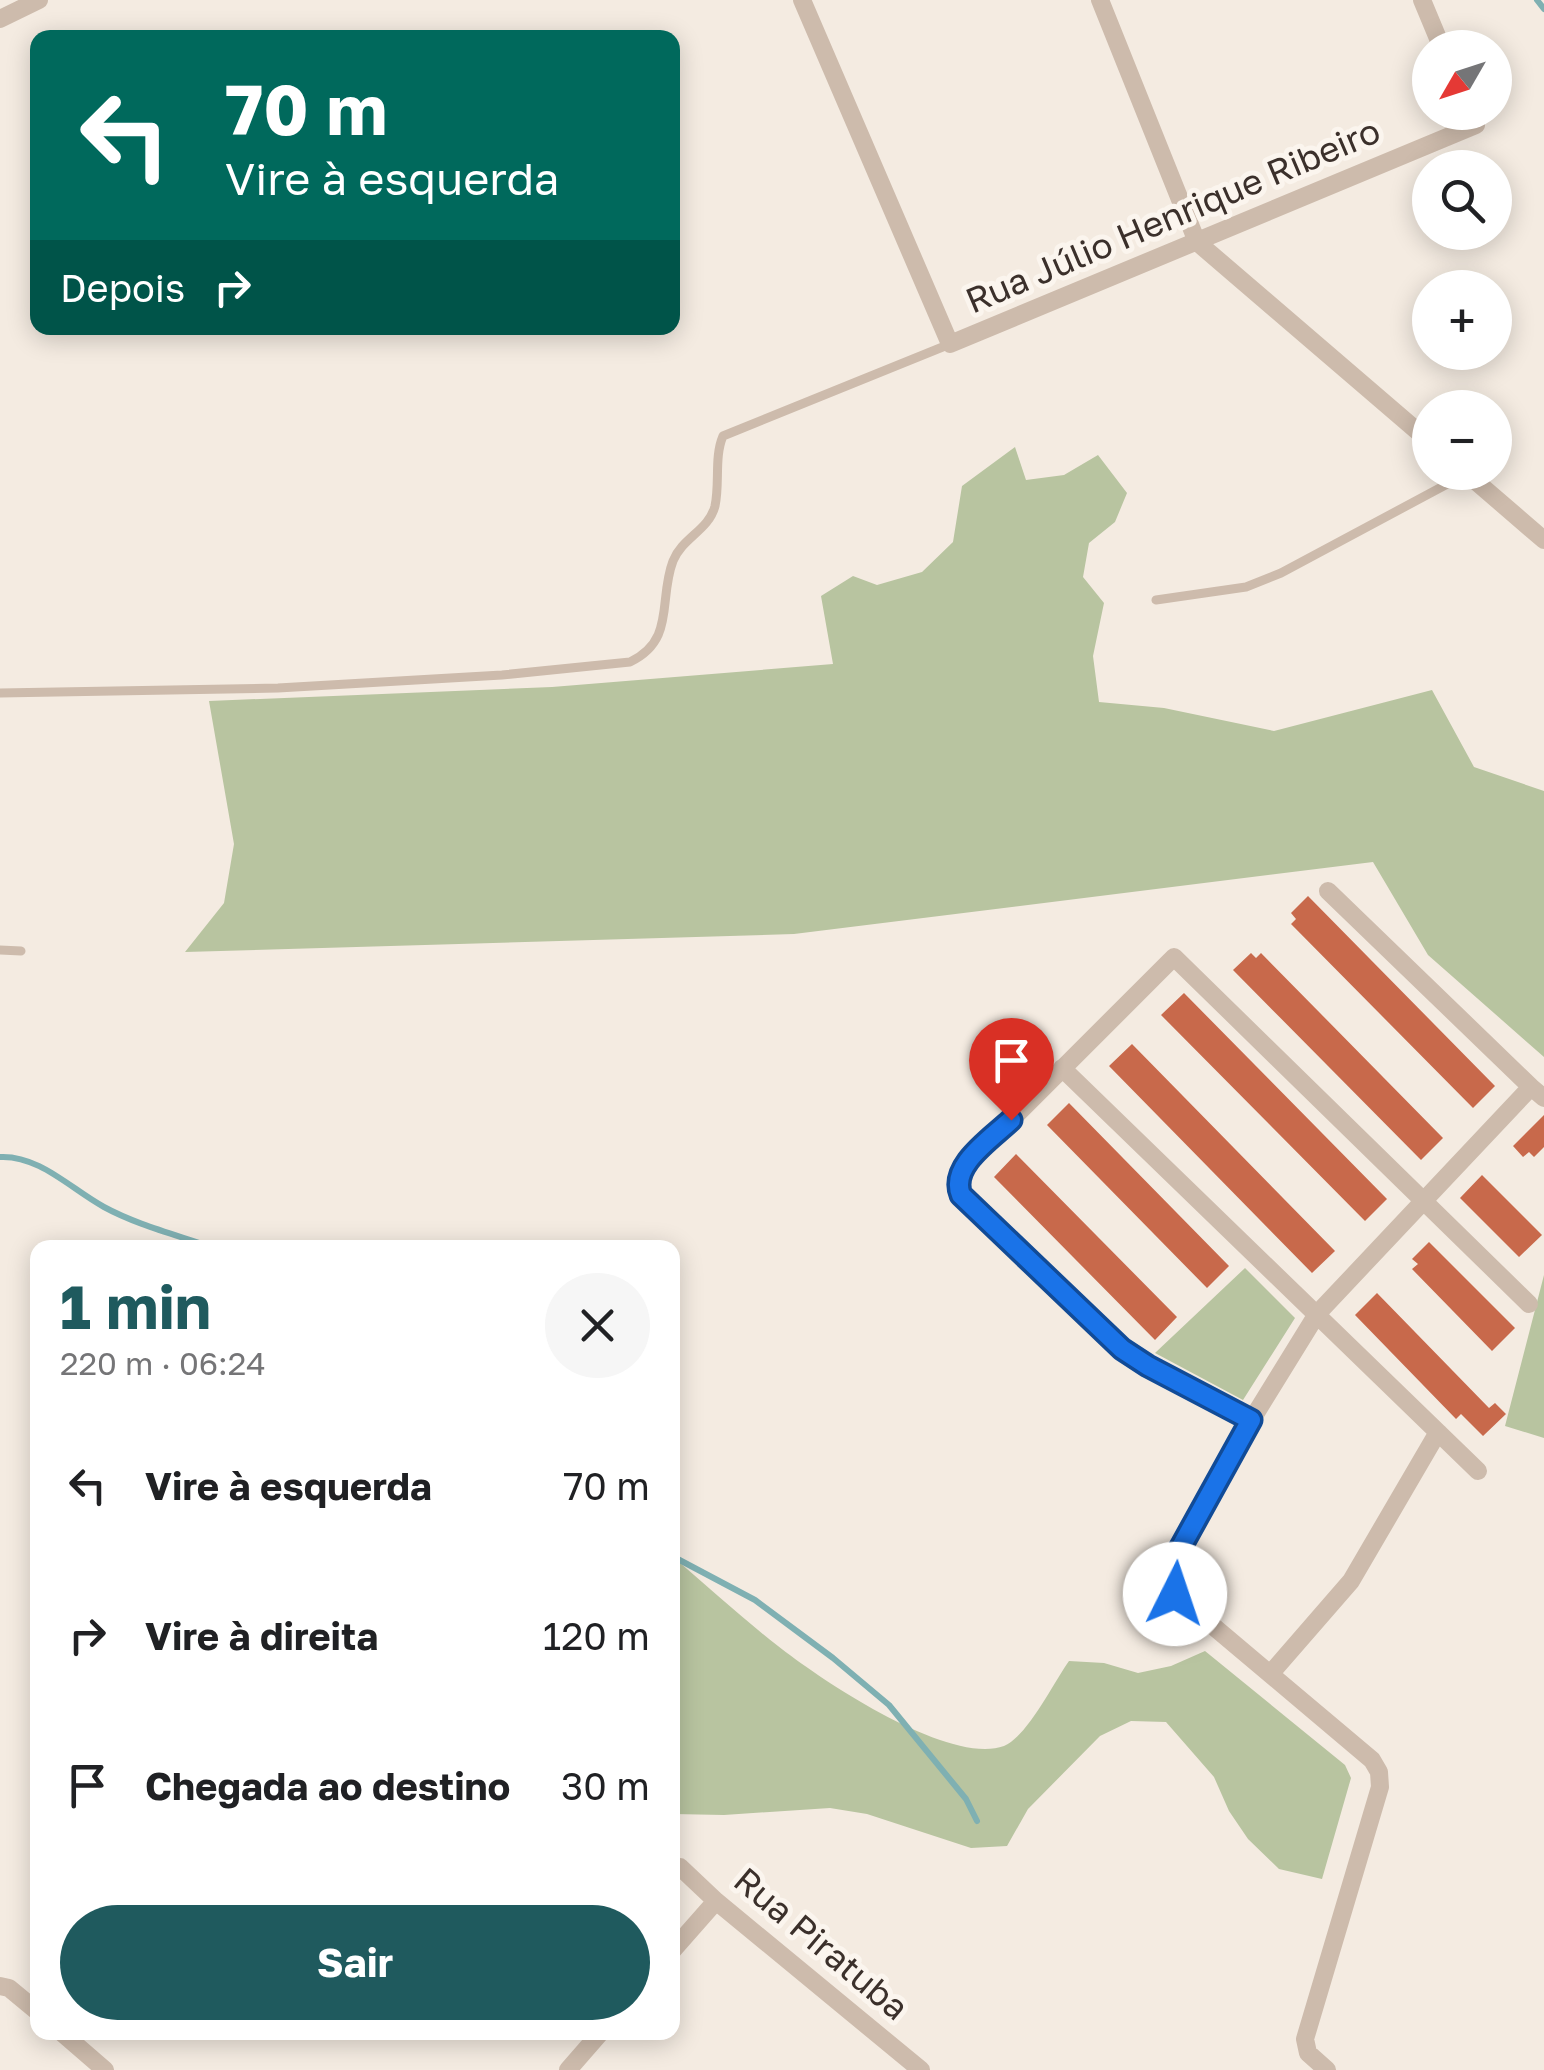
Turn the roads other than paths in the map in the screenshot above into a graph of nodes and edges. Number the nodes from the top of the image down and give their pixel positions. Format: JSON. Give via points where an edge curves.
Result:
{"nodes":[{"id":1,"x":39,"y":0,"type":"edge"},
{"id":2,"x":802,"y":0,"type":"edge"},
{"id":3,"x":1100,"y":0,"type":"edge"},
{"id":4,"x":1422,"y":0,"type":"edge"},
{"id":5,"x":0,"y":19,"type":"edge"},
{"id":6,"x":1434,"y":30,"type":"edge"},
{"id":7,"x":1448,"y":130,"type":"edge"},
{"id":8,"x":1197,"y":242,"type":"junction"},
{"id":9,"x":950,"y":344,"type":"junction"},
{"id":10,"x":1412,"y":427,"type":"edge"},
{"id":11,"x":1435,"y":490,"type":"edge"},
{"id":12,"x":1486,"y":490,"type":"edge"},
{"id":13,"x":1544,"y":540,"type":"edge"},
{"id":14,"x":1156,"y":600,"type":"dead end"},
{"id":15,"x":0,"y":693,"type":"edge"},
{"id":16,"x":1328,"y":891,"type":"dead end"},
{"id":17,"x":0,"y":950,"type":"edge"},
{"id":18,"x":21,"y":951,"type":"dead end"},
{"id":19,"x":1062,"y":1068,"type":"junction"},
{"id":20,"x":1538,"y":1092,"type":"edge"},
{"id":21,"x":1424,"y":1200,"type":"junction"},
{"id":22,"x":1529,"y":1304,"type":"dead end"},
{"id":23,"x":1316,"y":1314,"type":"junction"},
{"id":24,"x":1251,"y":1420,"type":"junction"},
{"id":25,"x":1438,"y":1432,"type":"junction"},
{"id":26,"x":1478,"y":1470,"type":"dead end"},
{"id":27,"x":1270,"y":1674,"type":"junction"},
{"id":28,"x":680,"y":1867,"type":"dead end"},
{"id":29,"x":716,"y":1901,"type":"junction"},
{"id":30,"x":680,"y":1942,"type":"edge"},
{"id":31,"x":0,"y":1986,"type":"edge"},
{"id":32,"x":30,"y":2005,"type":"edge"},
{"id":33,"x":70,"y":2040,"type":"edge"},
{"id":34,"x":594,"y":2040,"type":"edge"},
{"id":35,"x":1308,"y":2053,"type":"junction"},
{"id":36,"x":105,"y":2070,"type":"edge"},
{"id":37,"x":568,"y":2070,"type":"edge"},
{"id":38,"x":921,"y":2070,"type":"edge"},
{"id":39,"x":1295,"y":2070,"type":"edge"},
{"id":40,"x":1328,"y":2070,"type":"edge"}],
"edges":[{"from":1,"to":5,"type":"street"},
{"from":2,"to":9,"type":"street"},
{"from":3,"to":8,"type":"street"},
{"from":4,"to":6,"type":"street"},
{"from":7,"to":8,"type":"street","name":"Rua Júlio Henrique Ribeiro"},
{"from":8,"to":9,"type":"street","name":"Rua Júlio Henrique Ribeiro"},
{"from":8,"to":10,"type":"street"},
{"from":9,"to":15,"type":"lane","via":[[723,436],[715,506],[672,563],[656,643],[630,662],[278,688]]},
{"from":11,"to":14,"type":"lane","via":[[1281,574],[1246,587]]},
{"from":12,"to":13,"type":"street"},
{"from":16,"to":20,"type":"street"},
{"from":17,"to":18,"type":"lane"},
{"from":19,"to":21,"type":"street","via":[[1174,957]]},
{"from":19,"to":23,"type":"street"},
{"from":19,"to":24,"type":"street","via":[[960,1171],[961,1195],[1122,1349]]},
{"from":20,"to":21,"type":"street"},
{"from":21,"to":22,"type":"street"},
{"from":21,"to":23,"type":"street"},
{"from":23,"to":24,"type":"street"},
{"from":23,"to":25,"type":"street"},
{"from":24,"to":27,"type":"street","via":[[1166,1574],[1175,1594]]},
{"from":25,"to":26,"type":"street"},
{"from":25,"to":27,"type":"street","via":[[1351,1581]]},
{"from":27,"to":35,"type":"street","via":[[1379,1772],[1304,2039]]},
{"from":28,"to":29,"type":"street","name":"Rua Piratuba"},
{"from":29,"to":30,"type":"street"},
{"from":29,"to":38,"type":"street","name":"Rua Piratuba"},
{"from":31,"to":32,"type":"street"},
{"from":33,"to":36,"type":"street"},
{"from":34,"to":37,"type":"street"},
{"from":35,"to":39,"type":"street"},
{"from":35,"to":40,"type":"street"}]}
